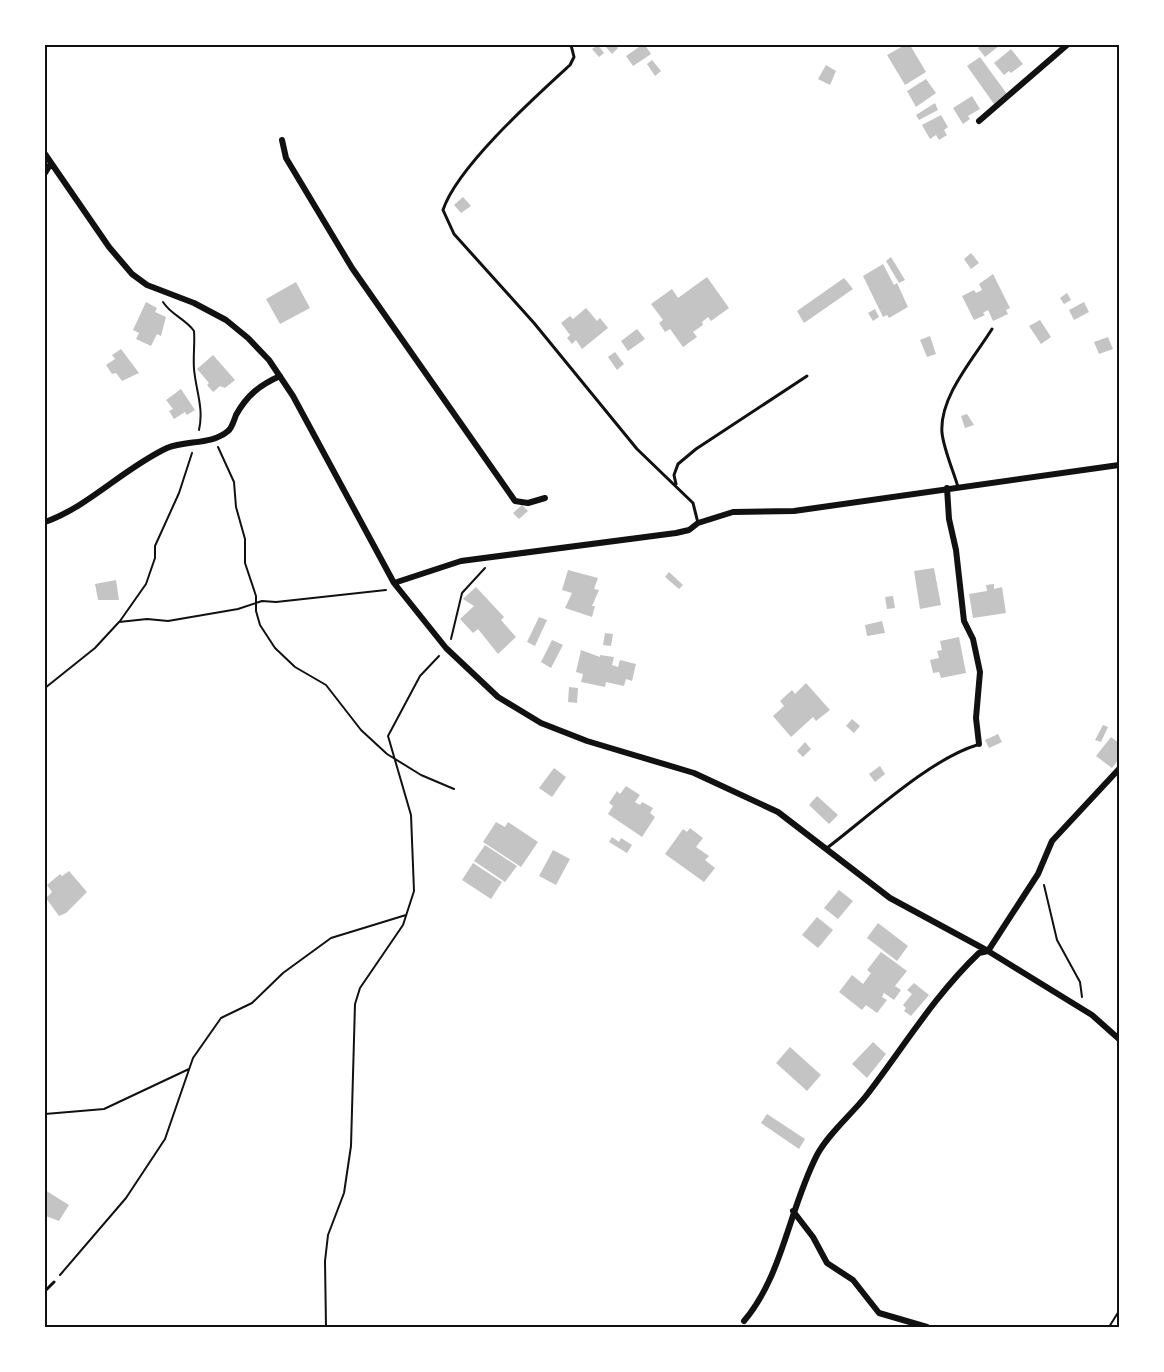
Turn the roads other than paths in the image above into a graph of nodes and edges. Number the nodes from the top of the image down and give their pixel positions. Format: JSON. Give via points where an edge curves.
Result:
{"nodes":[{"id":1,"x":571,"y":45,"type":"edge"},
{"id":2,"x":1067,"y":45,"type":"edge"},
{"id":3,"x":979,"y":121,"type":"dead end"},
{"id":4,"x":282,"y":140,"type":"dead end"},
{"id":5,"x":45,"y":154,"type":"edge"},
{"id":6,"x":51,"y":163,"type":"junction"},
{"id":7,"x":45,"y":173,"type":"edge"},
{"id":8,"x":992,"y":329,"type":"dead end"},
{"id":9,"x":280,"y":376,"type":"junction"},
{"id":10,"x":807,"y":376,"type":"dead end"},
{"id":11,"x":1119,"y":465,"type":"edge"},
{"id":12,"x":676,"y":486,"type":"junction"},
{"id":13,"x":958,"y":487,"type":"junction"},
{"id":14,"x":947,"y":488,"type":"junction"},
{"id":15,"x":545,"y":498,"type":"dead end"},
{"id":16,"x":45,"y":522,"type":"edge"},
{"id":17,"x":698,"y":523,"type":"junction"},
{"id":18,"x":394,"y":583,"type":"junction"},
{"id":19,"x":979,"y":744,"type":"joint"},
{"id":20,"x":1119,"y":769,"type":"edge"},
{"id":21,"x":827,"y":849,"type":"junction"},
{"id":22,"x":988,"y":951,"type":"junction"},
{"id":23,"x":1119,"y":1039,"type":"edge"},
{"id":24,"x":793,"y":1211,"type":"junction"},
{"id":25,"x":54,"y":1282,"type":"road end"},
{"id":26,"x":45,"y":1291,"type":"edge"},
{"id":27,"x":744,"y":1321,"type":"dead end"},
{"id":28,"x":927,"y":1327,"type":"edge"}],
"edges":[{"from":1,"to":12,"type":"lane","via":[[574,57],[570,66],[474,162],[447,198],[443,210],[454,234],[637,448]]},
{"from":2,"to":3,"type":"street"},
{"from":4,"to":15,"type":"street","via":[[286,158],[352,268],[475,447],[515,501],[528,503]]},
{"from":5,"to":6,"type":"street"},
{"from":6,"to":7,"type":"street"},
{"from":6,"to":9,"type":"street","via":[[132,274],[147,285],[226,320],[258,348]]},
{"from":8,"to":13,"type":"lane","via":[[944,412],[942,433]]},
{"from":9,"to":16,"type":"street","via":[[254,390],[230,430],[151,456],[70,511]]},
{"from":9,"to":18,"type":"street"},
{"from":10,"to":12,"type":"lane","via":[[678,464]]},
{"from":11,"to":13,"type":"street"},
{"from":12,"to":17,"type":"lane","via":[[693,503]]},
{"from":13,"to":14,"type":"street"},
{"from":14,"to":17,"type":"street","via":[[794,511],[733,512]]},
{"from":14,"to":19,"type":"street","via":[[964,621],[973,639],[980,672],[976,718]]},
{"from":17,"to":18,"type":"street","via":[[676,533],[492,556],[438,567]]},
{"from":18,"to":21,"type":"street","via":[[447,648],[498,697],[530,718],[587,741],[694,773],[749,797],[778,812]]},
{"from":19,"to":21,"type":"lane","via":[[936,765]]},
{"from":20,"to":22,"type":"street","via":[[1052,842],[1041,868]]},
{"from":21,"to":22,"type":"street","via":[[890,898]]},
{"from":22,"to":23,"type":"street","via":[[1076,1005]]},
{"from":22,"to":24,"type":"street","via":[[979,953],[954,978],[864,1098],[832,1134],[818,1153]]},
{"from":24,"to":27,"type":"street","via":[[780,1260]]},
{"from":24,"to":28,"type":"street","via":[[813,1236],[827,1263],[853,1281],[879,1313]]},
{"from":25,"to":26,"type":"lane"}]}
